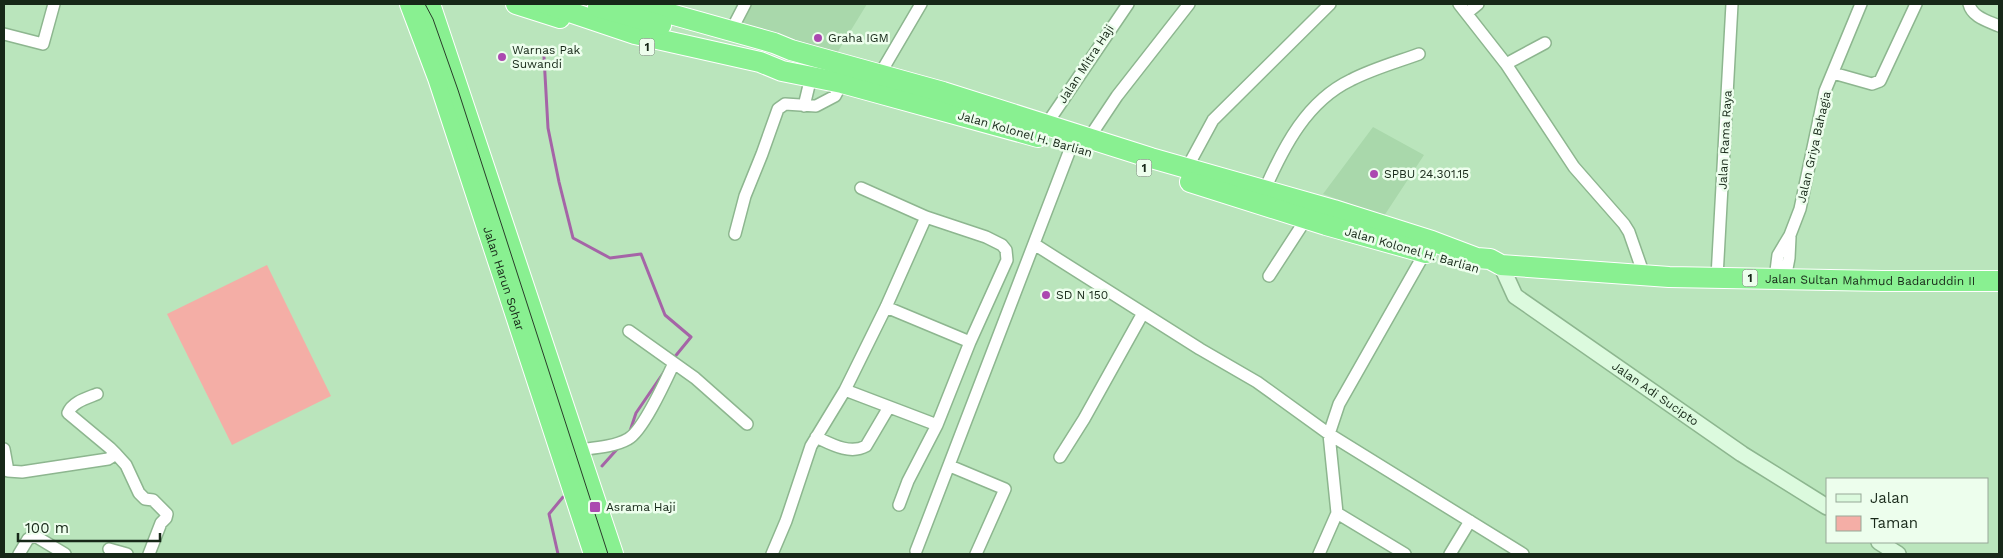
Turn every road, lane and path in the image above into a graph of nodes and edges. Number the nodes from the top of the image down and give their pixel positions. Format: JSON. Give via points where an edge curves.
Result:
{"nodes":[{"id":1,"x":54,"y":4,"type":"edge"},
{"id":2,"x":516,"y":4,"type":"edge"},
{"id":3,"x":546,"y":4,"type":"edge"},
{"id":4,"x":587,"y":4,"type":"edge"},
{"id":5,"x":635,"y":4,"type":"edge"},
{"id":6,"x":745,"y":4,"type":"edge"},
{"id":7,"x":921,"y":4,"type":"edge"},
{"id":8,"x":1128,"y":4,"type":"edge"},
{"id":9,"x":1189,"y":4,"type":"edge"},
{"id":10,"x":1330,"y":4,"type":"edge"},
{"id":11,"x":1459,"y":4,"type":"edge"},
{"id":12,"x":1478,"y":4,"type":"edge"},
{"id":13,"x":1732,"y":4,"type":"edge"},
{"id":14,"x":1861,"y":4,"type":"edge"},
{"id":15,"x":1916,"y":4,"type":"edge"},
{"id":16,"x":1969,"y":4,"type":"edge"},
{"id":17,"x":422,"y":7,"type":"edge"},
{"id":18,"x":681,"y":10,"type":"edge"},
{"id":19,"x":1467,"y":13,"type":"junction"},
{"id":20,"x":1999,"y":26,"type":"edge"},
{"id":21,"x":731,"y":31,"type":"junction"},
{"id":22,"x":4,"y":34,"type":"edge"},
{"id":23,"x":1545,"y":43,"type":"dead end"},
{"id":24,"x":789,"y":50,"type":"junction"},
{"id":25,"x":1419,"y":54,"type":"dead end"},
{"id":26,"x":1506,"y":64,"type":"junction"},
{"id":27,"x":780,"y":70,"type":"junction"},
{"id":28,"x":1833,"y":73,"type":"junction"},
{"id":29,"x":880,"y":74,"type":"junction"},
{"id":30,"x":811,"y":76,"type":"junction"},
{"id":31,"x":842,"y":83,"type":"junction"},
{"id":32,"x":804,"y":106,"type":"junction"},
{"id":33,"x":1046,"y":125,"type":"junction"},
{"id":34,"x":1080,"y":142,"type":"junction"},
{"id":35,"x":1187,"y":168,"type":"junction"},
{"id":36,"x":860,"y":188,"type":"dead end"},
{"id":37,"x":1265,"y":189,"type":"junction"},
{"id":38,"x":926,"y":217,"type":"junction"},
{"id":39,"x":1306,"y":219,"type":"junction"},
{"id":40,"x":735,"y":234,"type":"dead end"},
{"id":41,"x":1387,"y":234,"type":"junction"},
{"id":42,"x":1034,"y":244,"type":"junction"},
{"id":43,"x":1429,"y":247,"type":"junction"},
{"id":44,"x":1501,"y":265,"type":"junction"},
{"id":45,"x":1644,"y":275,"type":"junction"},
{"id":46,"x":1269,"y":276,"type":"dead end"},
{"id":47,"x":1717,"y":277,"type":"junction"},
{"id":48,"x":1780,"y":279,"type":"junction"},
{"id":49,"x":1999,"y":281,"type":"edge"},
{"id":50,"x":886,"y":307,"type":"junction"},
{"id":51,"x":1143,"y":313,"type":"junction"},
{"id":52,"x":629,"y":331,"type":"dead end"},
{"id":53,"x":970,"y":342,"type":"junction"},
{"id":54,"x":672,"y":362,"type":"junction"},
{"id":55,"x":845,"y":390,"type":"junction"},
{"id":56,"x":550,"y":392,"type":"junction"},
{"id":57,"x":97,"y":394,"type":"dead end"},
{"id":58,"x":889,"y":407,"type":"junction"},
{"id":59,"x":747,"y":424,"type":"dead end"},
{"id":60,"x":937,"y":425,"type":"junction"},
{"id":61,"x":1329,"y":434,"type":"junction"},
{"id":62,"x":816,"y":437,"type":"junction"},
{"id":63,"x":4,"y":449,"type":"edge"},
{"id":64,"x":578,"y":450,"type":"junction"},
{"id":65,"x":116,"y":454,"type":"junction"},
{"id":66,"x":1060,"y":456,"type":"dead end"},
{"id":67,"x":950,"y":466,"type":"junction"},
{"id":68,"x":6,"y":471,"type":"edge"},
{"id":69,"x":899,"y":504,"type":"dead end"},
{"id":70,"x":1826,"y":506,"type":"edge"},
{"id":71,"x":1337,"y":513,"type":"junction"},
{"id":72,"x":1470,"y":521,"type":"junction"},
{"id":73,"x":1881,"y":543,"type":"edge"},
{"id":74,"x":109,"y":549,"type":"dead end"},
{"id":75,"x":916,"y":550,"type":"dead end"},
{"id":76,"x":19,"y":554,"type":"edge"},
{"id":77,"x":65,"y":554,"type":"edge"},
{"id":78,"x":127,"y":554,"type":"edge"},
{"id":79,"x":149,"y":554,"type":"edge"},
{"id":80,"x":594,"y":554,"type":"edge"},
{"id":81,"x":612,"y":554,"type":"edge"},
{"id":82,"x":772,"y":554,"type":"edge"},
{"id":83,"x":976,"y":554,"type":"edge"},
{"id":84,"x":1319,"y":554,"type":"edge"},
{"id":85,"x":1405,"y":554,"type":"edge"},
{"id":86,"x":1450,"y":554,"type":"edge"},
{"id":87,"x":1523,"y":554,"type":"edge"},
{"id":88,"x":1898,"y":554,"type":"edge"}],
"edges":[{"from":1,"to":22,"type":"street","via":[[43,44]]},
{"from":2,"to":27,"type":"highway","number":"1","via":[[662,51],[760,71]]},
{"from":3,"to":27,"type":"highway","number":"1","via":[[642,36],[760,62]]},
{"from":4,"to":24,"type":"highway","number":"1","via":[[671,28]]},
{"from":5,"to":18,"type":"highway","number":"1"},
{"from":6,"to":21,"type":"street"},
{"from":7,"to":29,"type":"street"},
{"from":8,"to":33,"type":"street","name":"Jalan Mitra Haji"},
{"from":9,"to":34,"type":"street"},
{"from":10,"to":35,"type":"street","via":[[1213,120]]},
{"from":11,"to":19,"type":"street"},
{"from":12,"to":19,"type":"street"},
{"from":13,"to":47,"type":"street","name":"Jalan Rama Raya"},
{"from":14,"to":28,"type":"street","name":"Jalan Griya Bahagia"},
{"from":15,"to":28,"type":"street","via":[[1880,81],[1872,84]]},
{"from":16,"to":20,"type":"street","via":[[1979,18]]},
{"from":17,"to":56,"type":"highway","name":"Jalan Harun Sohar"},
{"from":18,"to":21,"type":"highway","number":"1"},
{"from":19,"to":26,"type":"street"},
{"from":21,"to":24,"type":"highway","number":"1"},
{"from":23,"to":26,"type":"street"},
{"from":24,"to":29,"type":"highway","name":"Jalan Kolonel H. Barlian","number":"1"},
{"from":25,"to":37,"type":"street","via":[[1349,80],[1320,100],[1288,142]]},
{"from":26,"to":45,"type":"street","via":[[1566,157],[1630,232]]},
{"from":27,"to":30,"type":"highway","name":"Jalan Kolonel H. Barlian","number":"1"},
{"from":28,"to":48,"type":"street","name":"Jalan Griya Bahagia","via":[[1825,91],[1800,208],[1778,255]]},
{"from":29,"to":33,"type":"highway","name":"Jalan Kolonel H. Barlian","number":"1"},
{"from":30,"to":31,"type":"highway","name":"Jalan Kolonel H. Barlian","number":"1"},
{"from":30,"to":32,"type":"street"},
{"from":31,"to":32,"type":"street","via":[[835,96],[816,106]]},
{"from":31,"to":34,"type":"highway","name":"Jalan Kolonel H. Barlian","number":"1"},
{"from":32,"to":40,"type":"street","via":[[785,104],[778,109],[744,196]]},
{"from":33,"to":34,"type":"highway","name":"Jalan Kolonel H. Barlian","number":"1"},
{"from":34,"to":35,"type":"highway","name":"Jalan Kolonel H. Barlian","number":"1"},
{"from":34,"to":39,"type":"highway","name":"Jalan Kolonel H. Barlian","number":"1","via":[[1149,169]]},
{"from":34,"to":42,"type":"street"},
{"from":35,"to":37,"type":"highway","name":"Jalan Kolonel H. Barlian","number":"1"},
{"from":36,"to":38,"type":"street"},
{"from":37,"to":41,"type":"highway","name":"Jalan Kolonel H. Barlian","number":"1"},
{"from":38,"to":50,"type":"street"},
{"from":38,"to":53,"type":"street","via":[[986,237],[1006,250],[1007,260]]},
{"from":39,"to":41,"type":"highway","name":"Jalan Kolonel H. Barlian","number":"1"},
{"from":39,"to":46,"type":"street"},
{"from":41,"to":43,"type":"highway","name":"Jalan Kolonel H. Barlian","number":"1"},
{"from":42,"to":51,"type":"street"},
{"from":42,"to":67,"type":"street"},
{"from":43,"to":44,"type":"highway","name":"Jalan Kolonel H. Barlian","number":"1","via":[[1474,270],[1487,272]]},
{"from":43,"to":61,"type":"street","via":[[1339,404]]},
{"from":44,"to":45,"type":"highway","name":"Jalan Sultan Mahmud Badaruddin II","number":"1"},
{"from":44,"to":70,"type":"street","name":"Jalan Adi Sucipto","via":[[1515,296],[1742,454]]},
{"from":45,"to":47,"type":"highway","name":"Jalan Sultan Mahmud Badaruddin II","number":"1"},
{"from":47,"to":48,"type":"highway","name":"Jalan Sultan Mahmud Badaruddin II","number":"1"},
{"from":48,"to":49,"type":"highway","name":"Jalan Sultan Mahmud Badaruddin II","number":"1"},
{"from":50,"to":53,"type":"street"},
{"from":50,"to":55,"type":"street"},
{"from":51,"to":61,"type":"street","via":[[1257,382]]},
{"from":51,"to":66,"type":"street"},
{"from":52,"to":54,"type":"street"},
{"from":53,"to":60,"type":"street"},
{"from":54,"to":59,"type":"street"},
{"from":54,"to":64,"type":"street","via":[[658,395],[625,441]]},
{"from":55,"to":58,"type":"street"},
{"from":55,"to":62,"type":"street"},
{"from":56,"to":64,"type":"highway","name":"Jalan Harun Sohar"},
{"from":56,"to":80,"type":"highway","name":"Jalan Harun Sohar"},
{"from":57,"to":65,"type":"street","via":[[76,403],[68,413]]},
{"from":58,"to":60,"type":"street"},
{"from":58,"to":62,"type":"street","via":[[866,446],[860,449],[850,450]]},
{"from":60,"to":69,"type":"street"},
{"from":61,"to":71,"type":"street"},
{"from":61,"to":72,"type":"street"},
{"from":62,"to":82,"type":"street"},
{"from":63,"to":68,"type":"street"},
{"from":64,"to":81,"type":"highway","name":"Jalan Harun Sohar"},
{"from":65,"to":68,"type":"street","via":[[108,459],[22,472]]},
{"from":65,"to":79,"type":"street","via":[[145,499],[154,500],[167,514]]},
{"from":67,"to":75,"type":"street"},
{"from":67,"to":83,"type":"street","via":[[1006,489]]},
{"from":71,"to":84,"type":"street"},
{"from":71,"to":85,"type":"street"},
{"from":72,"to":86,"type":"street"},
{"from":72,"to":87,"type":"street"},
{"from":73,"to":88,"type":"street"},
{"from":74,"to":78,"type":"street"},
{"from":76,"to":77,"type":"street","via":[[28,539],[35,536]]}]}
